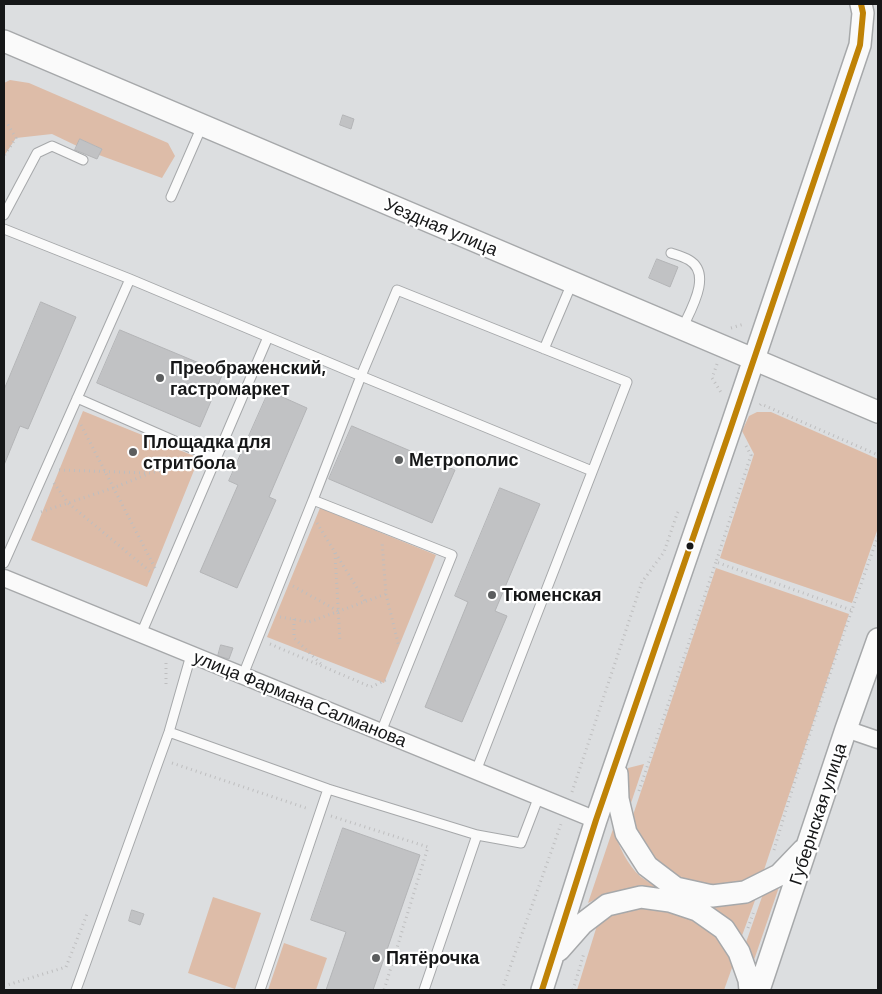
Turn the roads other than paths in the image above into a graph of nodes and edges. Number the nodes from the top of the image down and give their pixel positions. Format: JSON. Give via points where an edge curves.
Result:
{"nodes":[{"id":1,"x":861,"y":4,"type":"edge"},
{"id":2,"x":4,"y":41,"type":"edge"},
{"id":3,"x":202,"y":125,"type":"junction"},
{"id":4,"x":83,"y":160,"type":"dead end"},
{"id":5,"x":171,"y":197,"type":"dead end"},
{"id":6,"x":4,"y":215,"type":"edge"},
{"id":7,"x":4,"y":229,"type":"edge"},
{"id":8,"x":671,"y":253,"type":"dead end"},
{"id":9,"x":130,"y":279,"type":"junction"},
{"id":10,"x":572,"y":282,"type":"junction"},
{"id":11,"x":682,"y":329,"type":"junction"},
{"id":12,"x":268,"y":337,"type":"junction"},
{"id":13,"x":544,"y":348,"type":"junction"},
{"id":14,"x":754,"y":359,"type":"junction"},
{"id":15,"x":361,"y":376,"type":"junction"},
{"id":16,"x":77,"y":398,"type":"junction"},
{"id":17,"x":878,"y":412,"type":"edge"},
{"id":18,"x":216,"y":459,"type":"junction"},
{"id":19,"x":592,"y":471,"type":"junction"},
{"id":20,"x":313,"y":500,"type":"junction"},
{"id":21,"x":4,"y":563,"type":"edge"},
{"id":22,"x":4,"y":578,"type":"edge"},
{"id":23,"x":141,"y":634,"type":"junction"},
{"id":24,"x":878,"y":640,"type":"edge"},
{"id":25,"x":191,"y":654,"type":"junction"},
{"id":26,"x":243,"y":675,"type":"junction"},
{"id":27,"x":846,"y":730,"type":"junction"},
{"id":28,"x":169,"y":732,"type":"junction"},
{"id":29,"x":381,"y":732,"type":"junction"},
{"id":30,"x":878,"y":740,"type":"edge"},
{"id":31,"x":617,"y":761,"type":"junction"},
{"id":32,"x":476,"y":771,"type":"junction"},
{"id":33,"x":328,"y":789,"type":"junction"},
{"id":34,"x":539,"y":796,"type":"junction"},
{"id":35,"x":596,"y":820,"type":"junction"},
{"id":36,"x":477,"y":835,"type":"junction"},
{"id":37,"x":808,"y":845,"type":"junction"},
{"id":38,"x":553,"y":956,"type":"junction"},
{"id":39,"x":76,"y":990,"type":"edge"},
{"id":40,"x":260,"y":990,"type":"edge"},
{"id":41,"x":424,"y":990,"type":"edge"},
{"id":42,"x":542,"y":990,"type":"edge"},
{"id":43,"x":750,"y":990,"type":"edge"},
{"id":44,"x":760,"y":990,"type":"edge"}],
"edges":[{"from":1,"to":14,"type":"street","via":[[860,45]]},
{"from":2,"to":3,"type":"street","name":"Уездная улица"},
{"from":3,"to":5,"type":"lane"},
{"from":3,"to":10,"type":"street","name":"Уездная улица"},
{"from":4,"to":6,"type":"lane","via":[[52,146],[37,153]]},
{"from":7,"to":9,"type":"lane"},
{"from":8,"to":11,"type":"lane","via":[[690,260],[699,273],[699,289]]},
{"from":9,"to":12,"type":"lane"},
{"from":9,"to":16,"type":"lane"},
{"from":10,"to":11,"type":"street","name":"Уездная улица"},
{"from":10,"to":13,"type":"lane"},
{"from":11,"to":14,"type":"street","name":"Уездная улица"},
{"from":12,"to":15,"type":"lane"},
{"from":12,"to":18,"type":"lane"},
{"from":13,"to":15,"type":"lane","via":[[397,290]]},
{"from":13,"to":19,"type":"lane","via":[[627,382]]},
{"from":14,"to":17,"type":"street","name":"Уездная улица"},
{"from":14,"to":31,"type":"street"},
{"from":15,"to":19,"type":"lane"},
{"from":15,"to":20,"type":"lane"},
{"from":16,"to":18,"type":"lane"},
{"from":16,"to":21,"type":"lane"},
{"from":18,"to":23,"type":"lane"},
{"from":19,"to":32,"type":"lane"},
{"from":20,"to":26,"type":"lane"},
{"from":20,"to":29,"type":"lane","via":[[452,556]]},
{"from":22,"to":23,"type":"street","name":"улица Фармана Салманова"},
{"from":23,"to":25,"type":"street","name":"улица Фармана Салманова"},
{"from":24,"to":27,"type":"street","name":"Губернская улица"},
{"from":25,"to":26,"type":"street","name":"улица Фармана Салманова"},
{"from":25,"to":28,"type":"lane"},
{"from":26,"to":29,"type":"street","name":"улица Фармана Салманова"},
{"from":27,"to":30,"type":"street"},
{"from":27,"to":37,"type":"street","name":"Губернская улица"},
{"from":28,"to":33,"type":"lane"},
{"from":28,"to":39,"type":"lane"},
{"from":29,"to":32,"type":"street","name":"улица Фармана Салманова"},
{"from":31,"to":35,"type":"street"},
{"from":31,"to":37,"type":"street","via":[[618,799],[626,833],[647,866],[676,888],[712,896],[745,892],[779,875]]},
{"from":32,"to":34,"type":"street","name":"улица Фармана Салманова"},
{"from":33,"to":36,"type":"lane"},
{"from":33,"to":40,"type":"lane"},
{"from":34,"to":35,"type":"street","name":"улица Фармана Салманова"},
{"from":34,"to":36,"type":"lane","via":[[521,843]]},
{"from":35,"to":38,"type":"street"},
{"from":36,"to":41,"type":"lane"},
{"from":37,"to":44,"type":"street","name":"Губернская улица"},
{"from":38,"to":42,"type":"street"},
{"from":38,"to":43,"type":"street","via":[[582,924],[607,905],[641,897],[670,900],[697,910],[724,929],[739,952]]}]}
